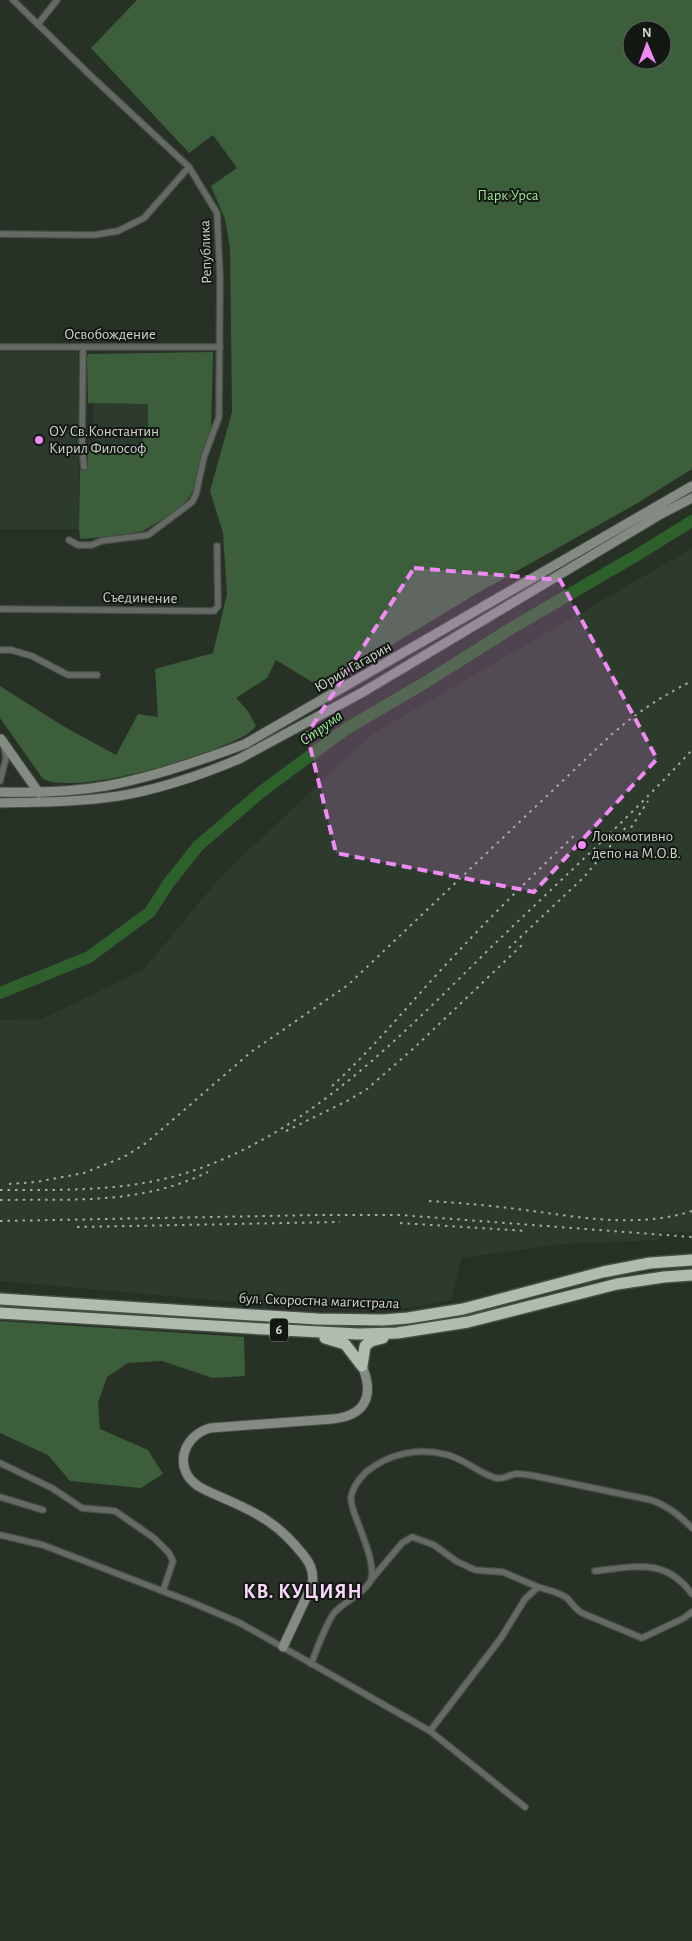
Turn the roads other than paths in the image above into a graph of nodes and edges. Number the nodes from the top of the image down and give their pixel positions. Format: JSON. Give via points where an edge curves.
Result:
{"nodes":[{"id":1,"x":13,"y":0,"type":"edge"},
{"id":2,"x":57,"y":0,"type":"edge"},
{"id":3,"x":38,"y":24,"type":"junction"},
{"id":4,"x":189,"y":167,"type":"junction"},
{"id":5,"x":0,"y":234,"type":"edge"},
{"id":6,"x":0,"y":346,"type":"edge"},
{"id":7,"x":83,"y":347,"type":"junction"},
{"id":8,"x":220,"y":347,"type":"junction"},
{"id":9,"x":84,"y":467,"type":"dead end"},
{"id":10,"x":692,"y":486,"type":"edge"},
{"id":11,"x":692,"y":498,"type":"edge"},
{"id":12,"x":69,"y":540,"type":"dead end"},
{"id":13,"x":217,"y":546,"type":"dead end"},
{"id":14,"x":0,"y":609,"type":"edge"},
{"id":15,"x":0,"y":650,"type":"edge"},
{"id":16,"x":96,"y":675,"type":"dead end"},
{"id":17,"x":0,"y":738,"type":"edge"},
{"id":18,"x":0,"y":781,"type":"edge"},
{"id":19,"x":0,"y":792,"type":"edge"},
{"id":20,"x":39,"y":793,"type":"junction"},
{"id":21,"x":0,"y":802,"type":"edge"},
{"id":22,"x":692,"y":1260,"type":"edge"},
{"id":23,"x":692,"y":1275,"type":"edge"},
{"id":24,"x":0,"y":1299,"type":"edge"},
{"id":25,"x":0,"y":1313,"type":"edge"},
{"id":26,"x":264,"y":1329,"type":"junction"},
{"id":27,"x":416,"y":1331,"type":"junction"},
{"id":28,"x":362,"y":1366,"type":"junction"},
{"id":29,"x":0,"y":1463,"type":"edge"},
{"id":30,"x":0,"y":1496,"type":"edge"},
{"id":31,"x":43,"y":1510,"type":"dead end"},
{"id":32,"x":692,"y":1528,"type":"edge"},
{"id":33,"x":0,"y":1535,"type":"edge"},
{"id":34,"x":595,"y":1571,"type":"dead end"},
{"id":35,"x":370,"y":1582,"type":"junction"},
{"id":36,"x":538,"y":1587,"type":"junction"},
{"id":37,"x":163,"y":1591,"type":"junction"},
{"id":38,"x":692,"y":1594,"type":"edge"},
{"id":39,"x":692,"y":1612,"type":"edge"},
{"id":40,"x":283,"y":1647,"type":"junction"},
{"id":41,"x":311,"y":1664,"type":"junction"},
{"id":42,"x":430,"y":1731,"type":"junction"},
{"id":43,"x":525,"y":1806,"type":"dead end"}],
"edges":[{"from":1,"to":3,"type":"street","name":"Република"},
{"from":2,"to":3,"type":"street"},
{"from":3,"to":4,"type":"street","name":"Република"},
{"from":4,"to":5,"type":"street","via":[[144,218],[118,231],[94,235]]},
{"from":4,"to":8,"type":"street","name":"Република","via":[[218,213]]},
{"from":6,"to":7,"type":"street","name":"Освобождение"},
{"from":7,"to":8,"type":"street","name":"Освобождение"},
{"from":7,"to":9,"type":"street"},
{"from":8,"to":12,"type":"street","name":"Република","via":[[219,417],[192,502],[148,535],[100,541],[92,545]]},
{"from":10,"to":20,"type":"street","name":"Юрий Гагарин","via":[[245,744],[122,782]]},
{"from":11,"to":21,"type":"street","name":"Юрий Гагарин","via":[[355,696],[232,762],[170,784],[117,796]]},
{"from":13,"to":14,"type":"street","name":"Съединение","via":[[218,606],[214,611]]},
{"from":15,"to":16,"type":"street","via":[[32,656],[68,675]]},
{"from":17,"to":18,"type":"street","via":[[6,758]]},
{"from":17,"to":20,"type":"street"},
{"from":19,"to":20,"type":"street","name":"Юрий Гагарин"},
{"from":22,"to":24,"type":"highway","name":"бул. Скоростна магистрала","number":"6","via":[[603,1272],[438,1314],[383,1320],[317,1319]]},
{"from":23,"to":27,"type":"highway","name":"бул. Скоростна магистрала","number":"6","via":[[617,1284],[468,1322]]},
{"from":25,"to":26,"type":"highway","name":"бул. Скоростна магистрала","number":"6"},
{"from":26,"to":27,"type":"highway","name":"бул. Скоростна магистрала","number":"6","via":[[358,1334]]},
{"from":26,"to":28,"type":"highway","via":[[341,1342]]},
{"from":27,"to":28,"type":"highway","via":[[368,1343],[363,1350]]},
{"from":28,"to":40,"type":"street","via":[[368,1392],[360,1408],[351,1415],[332,1420],[210,1428],[196,1434],[185,1449],[186,1469],[193,1482],[268,1520],[283,1532],[310,1564],[312,1585]]},
{"from":29,"to":37,"type":"street","via":[[52,1488],[82,1508],[115,1511],[154,1538],[173,1561]]},
{"from":30,"to":31,"type":"street"},
{"from":32,"to":35,"type":"street","via":[[666,1505],[650,1500],[530,1476],[515,1474],[495,1478],[464,1460],[431,1452],[409,1452],[376,1464],[354,1486],[351,1497],[353,1511],[370,1559]]},
{"from":33,"to":37,"type":"street","via":[[43,1545]]},
{"from":34,"to":38,"type":"street","via":[[657,1568],[684,1583]]},
{"from":35,"to":36,"type":"street","via":[[402,1543],[412,1537],[434,1545],[475,1570],[503,1572]]},
{"from":35,"to":41,"type":"street","via":[[335,1612]]},
{"from":36,"to":39,"type":"street","via":[[567,1598],[582,1613],[642,1638]]},
{"from":36,"to":42,"type":"street","via":[[525,1598],[501,1638]]},
{"from":37,"to":40,"type":"street","via":[[240,1623]]},
{"from":40,"to":41,"type":"street"},
{"from":41,"to":42,"type":"street"},
{"from":42,"to":43,"type":"street"}]}
